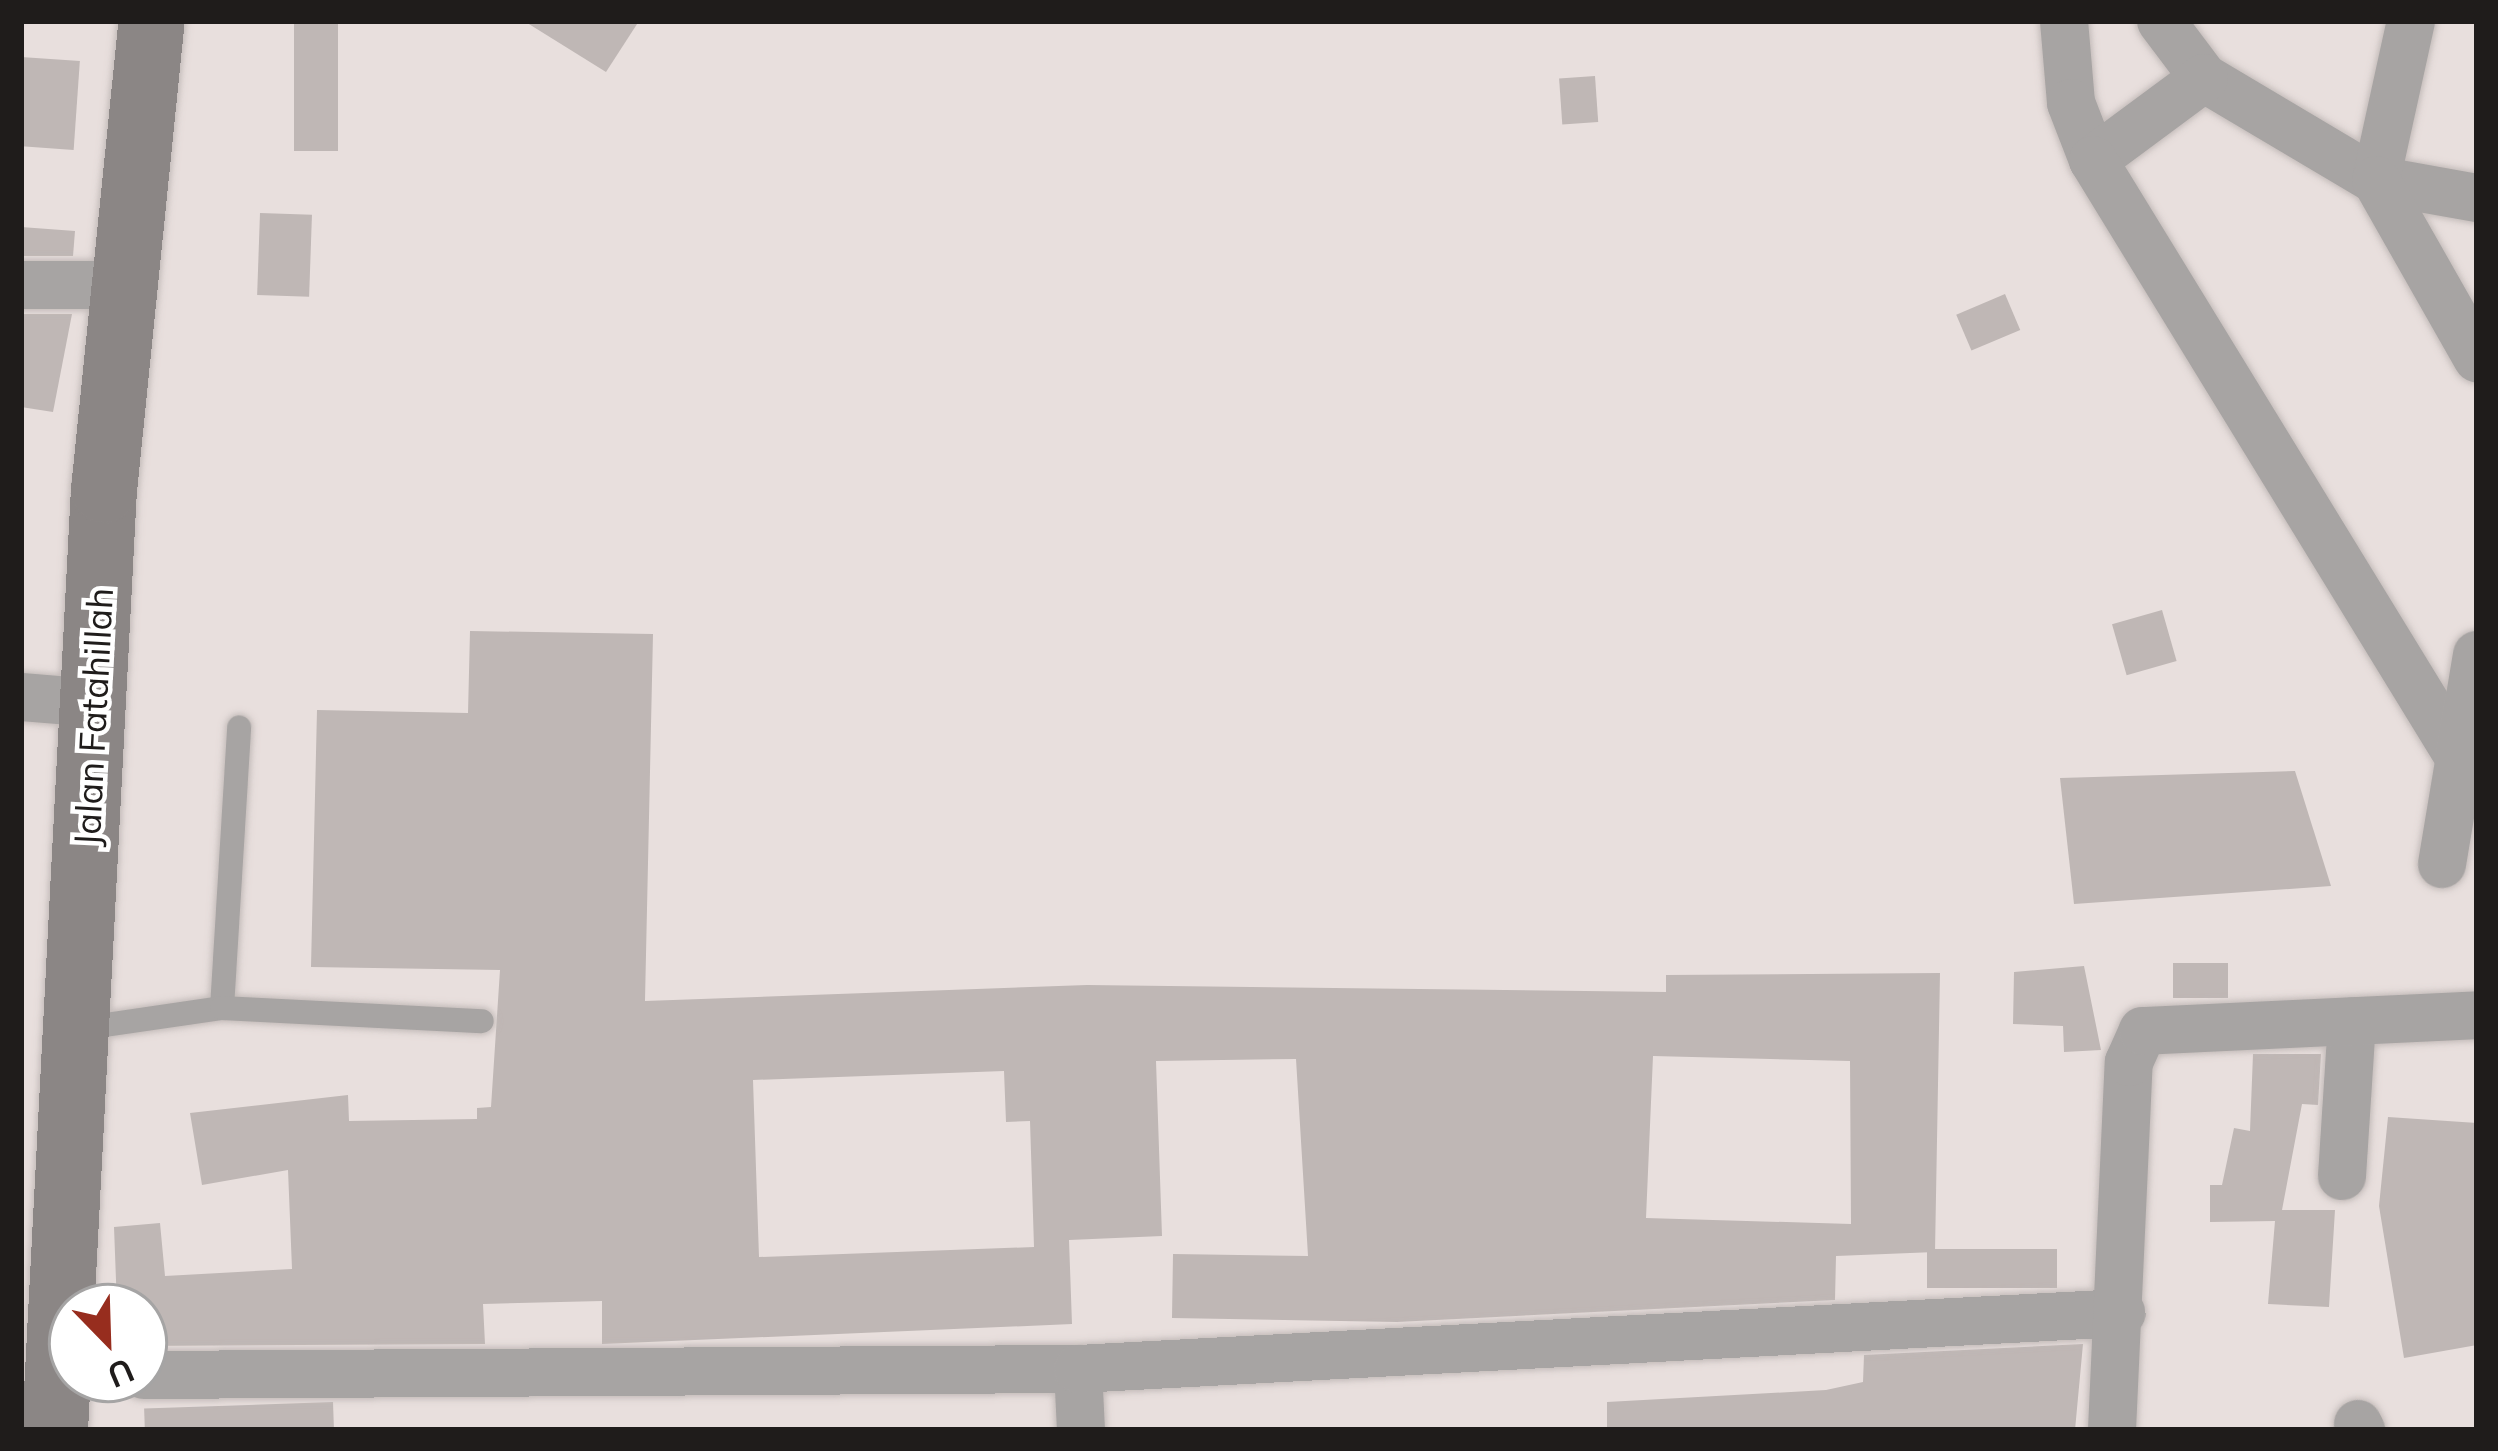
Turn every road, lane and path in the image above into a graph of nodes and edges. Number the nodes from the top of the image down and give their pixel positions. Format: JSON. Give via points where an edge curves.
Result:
{"nodes":[{"id":1,"x":152,"y":21,"type":"edge"},
{"id":2,"x":2064,"y":21,"type":"edge"},
{"id":3,"x":2161,"y":21,"type":"edge"},
{"id":4,"x":2411,"y":21,"type":"edge"},
{"id":5,"x":2204,"y":78,"type":"junction"},
{"id":6,"x":2093,"y":160,"type":"junction"},
{"id":7,"x":2376,"y":180,"type":"junction"},
{"id":8,"x":2477,"y":198,"type":"edge"},
{"id":9,"x":21,"y":285,"type":"edge"},
{"id":10,"x":121,"y":286,"type":"junction"},
{"id":11,"x":2477,"y":358,"type":"edge"},
{"id":12,"x":2477,"y":655,"type":"edge"},
{"id":13,"x":21,"y":697,"type":"edge"},
{"id":14,"x":94,"y":703,"type":"junction"},
{"id":15,"x":238,"y":728,"type":"dead end"},
{"id":16,"x":2457,"y":754,"type":"junction"},
{"id":17,"x":2442,"y":864,"type":"dead end"},
{"id":18,"x":222,"y":1008,"type":"junction"},
{"id":19,"x":2477,"y":1016,"type":"edge"},
{"id":20,"x":2352,"y":1021,"type":"junction"},
{"id":21,"x":482,"y":1022,"type":"dead end"},
{"id":22,"x":76,"y":1029,"type":"junction"},
{"id":23,"x":2342,"y":1176,"type":"dead end"},
{"id":24,"x":2121,"y":1313,"type":"junction"},
{"id":25,"x":1078,"y":1369,"type":"junction"},
{"id":26,"x":168,"y":1375,"type":"edge"},
{"id":27,"x":54,"y":1405,"type":"edge"},
{"id":28,"x":1081,"y":1430,"type":"edge"},
{"id":29,"x":2113,"y":1430,"type":"edge"}],
"edges":[{"from":1,"to":10,"type":"street","name":"Jalan Fatahillah"},
{"from":2,"to":6,"type":"street","via":[[2071,103]]},
{"from":3,"to":5,"type":"street"},
{"from":4,"to":7,"type":"street"},
{"from":5,"to":6,"type":"street"},
{"from":5,"to":7,"type":"street"},
{"from":6,"to":16,"type":"street"},
{"from":7,"to":8,"type":"street"},
{"from":7,"to":11,"type":"street"},
{"from":9,"to":10,"type":"street"},
{"from":10,"to":14,"type":"street","name":"Jalan Fatahillah"},
{"from":12,"to":16,"type":"street"},
{"from":13,"to":14,"type":"street"},
{"from":14,"to":22,"type":"street","name":"Jalan Fatahillah"},
{"from":15,"to":18,"type":"lane"},
{"from":16,"to":17,"type":"street"},
{"from":18,"to":21,"type":"lane"},
{"from":18,"to":22,"type":"lane"},
{"from":19,"to":20,"type":"street"},
{"from":20,"to":23,"type":"street"},
{"from":20,"to":24,"type":"street","via":[[2143,1031],[2129,1062]]},
{"from":22,"to":27,"type":"street","name":"Jalan Fatahillah"},
{"from":24,"to":25,"type":"street"},
{"from":24,"to":29,"type":"street"},
{"from":25,"to":26,"type":"street"},
{"from":25,"to":28,"type":"street"}]}
